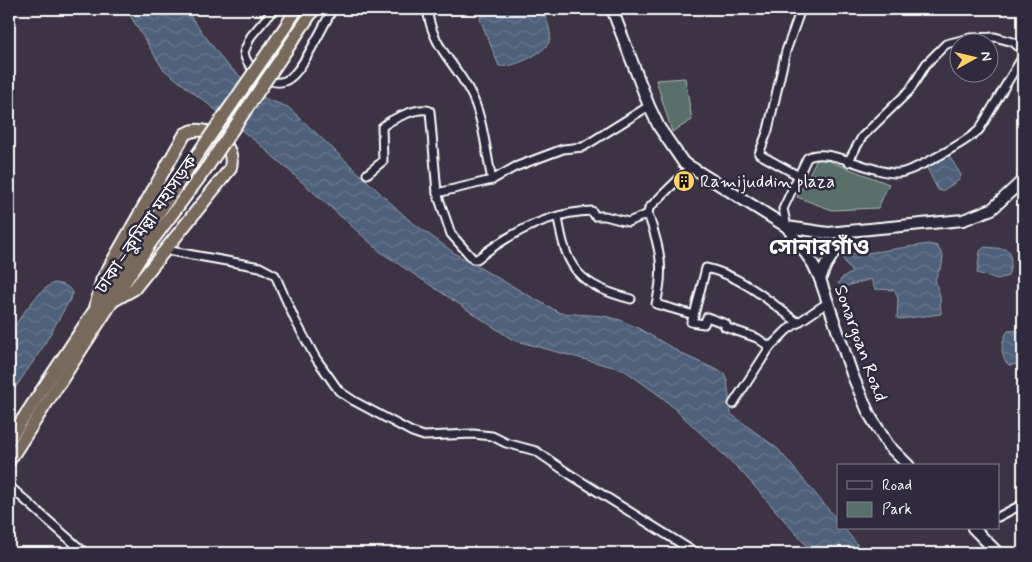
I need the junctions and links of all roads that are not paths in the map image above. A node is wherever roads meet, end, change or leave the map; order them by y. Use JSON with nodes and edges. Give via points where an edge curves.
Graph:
{"nodes":[{"id":1,"x":274,"y":9,"type":"edge"},
{"id":2,"x":297,"y":9,"type":"edge"},
{"id":3,"x":314,"y":9,"type":"edge"},
{"id":4,"x":333,"y":9,"type":"edge"},
{"id":5,"x":427,"y":9,"type":"edge"},
{"id":6,"x":612,"y":9,"type":"edge"},
{"id":7,"x":801,"y":9,"type":"edge"},
{"id":8,"x":1023,"y":51,"type":"edge"},
{"id":9,"x":1023,"y":56,"type":"edge"},
{"id":10,"x":649,"y":106,"type":"junction"},
{"id":11,"x":848,"y":162,"type":"junction"},
{"id":12,"x":690,"y":167,"type":"junction"},
{"id":13,"x":368,"y":174,"type":"dead end"},
{"id":14,"x":799,"y":176,"type":"junction"},
{"id":15,"x":492,"y":180,"type":"junction"},
{"id":16,"x":1023,"y":180,"type":"edge"},
{"id":17,"x":436,"y":193,"type":"junction"},
{"id":18,"x":648,"y":214,"type":"junction"},
{"id":19,"x":558,"y":217,"type":"junction"},
{"id":20,"x":787,"y":227,"type":"junction"},
{"id":21,"x":848,"y":231,"type":"junction"},
{"id":22,"x":164,"y":250,"type":"junction"},
{"id":23,"x":820,"y":279,"type":"junction"},
{"id":24,"x":631,"y":299,"type":"dead end"},
{"id":25,"x":113,"y":301,"type":"junction"},
{"id":26,"x":827,"y":303,"type":"junction"},
{"id":27,"x":96,"y":306,"type":"junction"},
{"id":28,"x":694,"y":315,"type":"junction"},
{"id":29,"x":798,"y":323,"type":"junction"},
{"id":30,"x":770,"y":347,"type":"junction"},
{"id":31,"x":733,"y":404,"type":"dead end"},
{"id":32,"x":9,"y":440,"type":"edge"},
{"id":33,"x":9,"y":461,"type":"edge"},
{"id":34,"x":907,"y":464,"type":"edge"},
{"id":35,"x":9,"y":486,"type":"edge"},
{"id":36,"x":1023,"y":504,"type":"edge"},
{"id":37,"x":1000,"y":516,"type":"edge"},
{"id":38,"x":978,"y":530,"type":"edge"},
{"id":39,"x":85,"y":553,"type":"edge"},
{"id":40,"x":696,"y":553,"type":"edge"},
{"id":41,"x":998,"y":553,"type":"edge"}],
"edges":[{"from":1,"to":4,"type":"street","via":[[251,36],[244,52],[251,67],[264,78],[276,82],[289,79],[298,70]]},
{"from":2,"to":27,"type":"highway","name":"ঢাকা–কুমিল্লা মহাসড়ক","bridge":true},
{"from":3,"to":25,"type":"highway","name":"ঢাকা–কুমিল্লা মহাসড়ক","bridge":true},
{"from":5,"to":15,"type":"street","via":[[434,35],[445,57],[469,90],[476,106]]},
{"from":6,"to":10,"type":"main road","name":"Sonargoan Road"},
{"from":7,"to":14,"type":"street","via":[[786,51],[768,130],[759,154]]},
{"from":8,"to":11,"type":"street","via":[[1012,42],[995,37],[970,38],[946,44],[926,64],[910,90],[862,137]]},
{"from":9,"to":11,"type":"street","via":[[979,130],[969,140],[903,172],[885,172]]},
{"from":10,"to":12,"type":"main road","name":"Sonargoan Road","via":[[673,149]]},
{"from":10,"to":15,"type":"street","via":[[583,147],[563,150],[515,167]]},
{"from":11,"to":14,"type":"street","via":[[823,154],[812,155],[807,158]]},
{"from":12,"to":18,"type":"street","via":[[649,208]]},
{"from":12,"to":20,"type":"main road","name":"Sonargoan Road"},
{"from":13,"to":17,"type":"street","via":[[383,161],[382,126],[391,119],[428,109]]},
{"from":14,"to":20,"type":"street","via":[[783,209]]},
{"from":15,"to":17,"type":"street"},
{"from":16,"to":21,"type":"main road","name":"Sonargoan Road","via":[[999,204],[977,216],[950,222]]},
{"from":17,"to":19,"type":"street","via":[[451,234],[472,259],[504,238]]},
{"from":18,"to":19,"type":"street","via":[[634,221],[597,216],[592,211]]},
{"from":18,"to":28,"type":"street","via":[[658,242],[662,268],[656,304]]},
{"from":19,"to":24,"type":"street","via":[[567,256],[584,280]]},
{"from":20,"to":21,"type":"main road","name":"Sonargoan Road","via":[[814,232]]},
{"from":20,"to":23,"type":"main road","name":"Sonargoan Road"},
{"from":21,"to":23,"type":"main road"},
{"from":22,"to":25,"type":"highway","via":[[134,289]]},
{"from":22,"to":27,"type":"highway","via":[[230,169],[230,148],[208,132],[196,130],[185,134],[102,280]]},
{"from":22,"to":40,"type":"street","via":[[260,267],[274,275],[315,357],[339,391],[354,401],[424,436],[492,436],[536,451]]},
{"from":23,"to":26,"type":"main road","name":"Sonargoan Road"},
{"from":25,"to":33,"type":"highway","name":"ঢাকা–কুমিল্লা মহাসড়ক"},
{"from":26,"to":29,"type":"street"},
{"from":26,"to":34,"type":"main road","name":"Sonargoan Road","via":[[869,414],[888,445]]},
{"from":27,"to":32,"type":"highway","name":"ঢাকা–কুমিল্লা মহাসড়ক"},
{"from":28,"to":29,"type":"street","via":[[706,268],[733,278],[771,301]]},
{"from":28,"to":30,"type":"street","via":[[691,322],[704,324],[707,317],[757,338]]},
{"from":29,"to":30,"type":"street"},
{"from":30,"to":31,"type":"street"},
{"from":35,"to":39,"type":"street"},
{"from":36,"to":37,"type":"street"},
{"from":38,"to":41,"type":"main road"}]}
